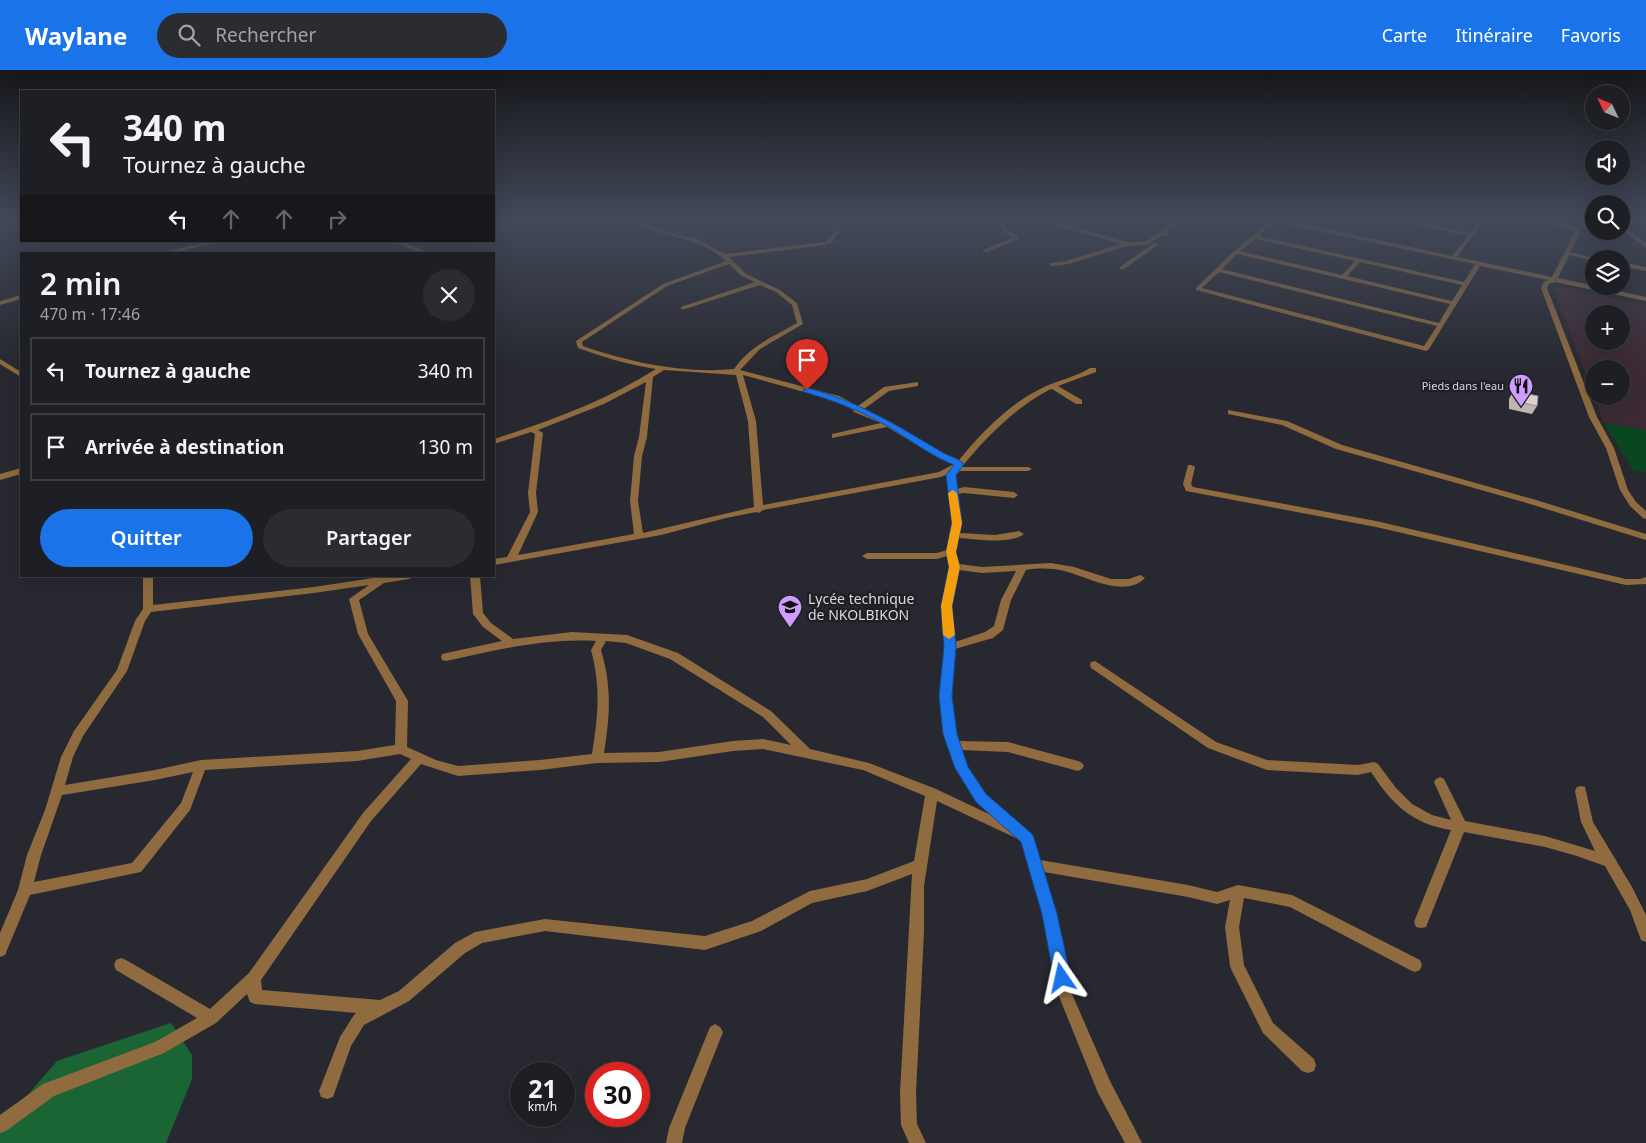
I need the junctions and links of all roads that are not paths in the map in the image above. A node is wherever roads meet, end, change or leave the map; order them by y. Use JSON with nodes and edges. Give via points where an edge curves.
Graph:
{"nodes":[{"id":1,"x":705,"y":268,"type":"edge"},
{"id":2,"x":736,"y":268,"type":"edge"},
{"id":3,"x":1305,"y":268,"type":"edge"},
{"id":4,"x":1351,"y":268,"type":"edge"},
{"id":5,"x":1395,"y":268,"type":"edge"},
{"id":6,"x":1475,"y":268,"type":"edge"},
{"id":7,"x":1497,"y":268,"type":"edge"},
{"id":8,"x":1560,"y":268,"type":"edge"},
{"id":9,"x":1216,"y":270,"type":"joint"},
{"id":10,"x":1343,"y":277,"type":"junction"},
{"id":11,"x":1554,"y":280,"type":"junction"},
{"id":12,"x":758,"y":282,"type":"junction"},
{"id":13,"x":1465,"y":284,"type":"junction"},
{"id":14,"x":20,"y":297,"type":"edge"},
{"id":15,"x":1646,"y":299,"type":"edge"},
{"id":16,"x":0,"y":303,"type":"edge"},
{"id":17,"x":1454,"y":303,"type":"junction"},
{"id":18,"x":683,"y":308,"type":"dead end"},
{"id":19,"x":1440,"y":325,"type":"junction"},
{"id":20,"x":0,"y":361,"type":"edge"},
{"id":21,"x":661,"y":370,"type":"junction"},
{"id":22,"x":1093,"y":370,"type":"dead end"},
{"id":23,"x":736,"y":371,"type":"junction"},
{"id":24,"x":20,"y":374,"type":"edge"},
{"id":25,"x":650,"y":377,"type":"junction"},
{"id":26,"x":916,"y":384,"type":"dead end"},
{"id":27,"x":1052,"y":386,"type":"junction"},
{"id":28,"x":1079,"y":402,"type":"dead end"},
{"id":29,"x":857,"y":410,"type":"junction"},
{"id":30,"x":1231,"y":412,"type":"dead end"},
{"id":31,"x":888,"y":424,"type":"junction"},
{"id":32,"x":532,"y":430,"type":"junction"},
{"id":33,"x":835,"y":436,"type":"dead end"},
{"id":34,"x":495,"y":442,"type":"edge"},
{"id":35,"x":960,"y":464,"type":"junction"},
{"id":36,"x":1191,"y":467,"type":"dead end"},
{"id":37,"x":1028,"y":469,"type":"dead end"},
{"id":38,"x":20,"y":471,"type":"edge"},
{"id":39,"x":951,"y":475,"type":"junction"},
{"id":40,"x":0,"y":477,"type":"edge"},
{"id":41,"x":952,"y":492,"type":"junction"},
{"id":42,"x":1014,"y":495,"type":"dead end"},
{"id":43,"x":759,"y":510,"type":"junction"},
{"id":44,"x":1646,"y":516,"type":"edge"},
{"id":45,"x":1019,"y":534,"type":"dead end"},
{"id":46,"x":955,"y":535,"type":"junction"},
{"id":47,"x":639,"y":536,"type":"junction"},
{"id":48,"x":1646,"y":537,"type":"edge"},
{"id":49,"x":951,"y":552,"type":"junction"},
{"id":50,"x":867,"y":556,"type":"dead end"},
{"id":51,"x":511,"y":559,"type":"junction"},
{"id":52,"x":495,"y":562,"type":"edge"},
{"id":53,"x":1022,"y":566,"type":"junction"},
{"id":54,"x":955,"y":567,"type":"junction"},
{"id":55,"x":148,"y":577,"type":"edge"},
{"id":56,"x":400,"y":577,"type":"edge"},
{"id":57,"x":475,"y":577,"type":"edge"},
{"id":58,"x":1140,"y":578,"type":"dead end"},
{"id":59,"x":383,"y":579,"type":"edge"},
{"id":60,"x":1646,"y":580,"type":"edge"},
{"id":61,"x":148,"y":609,"type":"junction"},
{"id":62,"x":603,"y":638,"type":"junction"},
{"id":63,"x":511,"y":643,"type":"junction"},
{"id":64,"x":950,"y":647,"type":"junction"},
{"id":65,"x":446,"y":657,"type":"dead end"},
{"id":66,"x":1095,"y":665,"type":"dead end"},
{"id":67,"x":955,"y":745,"type":"junction"},
{"id":68,"x":401,"y":749,"type":"junction"},
{"id":69,"x":806,"y":754,"type":"junction"},
{"id":70,"x":419,"y":758,"type":"junction"},
{"id":71,"x":597,"y":758,"type":"junction"},
{"id":72,"x":201,"y":765,"type":"junction"},
{"id":73,"x":1078,"y":766,"type":"dead end"},
{"id":74,"x":1440,"y":782,"type":"dead end"},
{"id":75,"x":56,"y":791,"type":"junction"},
{"id":76,"x":1581,"y":792,"type":"dead end"},
{"id":77,"x":932,"y":793,"type":"junction"},
{"id":78,"x":1460,"y":825,"type":"junction"},
{"id":79,"x":1027,"y":838,"type":"junction"},
{"id":80,"x":1608,"y":862,"type":"junction"},
{"id":81,"x":920,"y":865,"type":"junction"},
{"id":82,"x":1036,"y":865,"type":"junction"},
{"id":83,"x":25,"y":890,"type":"junction"},
{"id":84,"x":1238,"y":891,"type":"junction"},
{"id":85,"x":1644,"y":919,"type":"edge"},
{"id":86,"x":1421,"y":922,"type":"dead end"},
{"id":87,"x":1646,"y":935,"type":"edge"},
{"id":88,"x":0,"y":950,"type":"edge"},
{"id":89,"x":121,"y":965,"type":"dead end"},
{"id":90,"x":1415,"y":965,"type":"dead end"},
{"id":91,"x":254,"y":978,"type":"junction"},
{"id":92,"x":381,"y":1008,"type":"junction"},
{"id":93,"x":211,"y":1018,"type":"junction"},
{"id":94,"x":715,"y":1032,"type":"dead end"},
{"id":95,"x":1308,"y":1065,"type":"dead end"},
{"id":96,"x":327,"y":1091,"type":"dead end"},
{"id":97,"x":0,"y":1125,"type":"edge"},
{"id":98,"x":674,"y":1143,"type":"edge"},
{"id":99,"x":918,"y":1143,"type":"edge"},
{"id":100,"x":1134,"y":1143,"type":"edge"}],
"edges":[{"from":1,"to":21,"type":"street","via":[[665,285],[580,341],[580,347]]},
{"from":2,"to":12,"type":"street"},
{"from":3,"to":10,"type":"street"},
{"from":4,"to":10,"type":"street"},
{"from":5,"to":13,"type":"street"},
{"from":6,"to":13,"type":"street"},
{"from":7,"to":11,"type":"street"},
{"from":8,"to":11,"type":"street"},
{"from":9,"to":19,"type":"street"},
{"from":9,"to":19,"type":"street","via":[[1198,289],[1426,349]]},
{"from":10,"to":17,"type":"street"},
{"from":11,"to":15,"type":"street"},
{"from":11,"to":44,"type":"street","via":[[1546,283],[1544,288],[1593,417],[1607,442],[1624,490]]},
{"from":12,"to":18,"type":"street"},
{"from":12,"to":23,"type":"street","via":[[778,291],[794,304],[800,324],[758,345]]},
{"from":13,"to":17,"type":"street"},
{"from":14,"to":16,"type":"street"},
{"from":17,"to":19,"type":"street"},
{"from":20,"to":24,"type":"street"},
{"from":21,"to":23,"type":"street"},
{"from":21,"to":25,"type":"street"},
{"from":22,"to":27,"type":"street","via":[[1085,376]]},
{"from":23,"to":29,"type":"street","via":[[836,398]]},
{"from":23,"to":43,"type":"street","via":[[752,421]]},
{"from":25,"to":32,"type":"street"},
{"from":25,"to":47,"type":"street","via":[[634,501]]},
{"from":26,"to":29,"type":"street","via":[[887,389]]},
{"from":27,"to":28,"type":"street"},
{"from":27,"to":35,"type":"street","via":[[993,426]]},
{"from":29,"to":31,"type":"street"},
{"from":30,"to":48,"type":"street","via":[[1284,423],[1339,447],[1498,491]]},
{"from":31,"to":33,"type":"street"},
{"from":31,"to":35,"type":"street"},
{"from":32,"to":34,"type":"street"},
{"from":32,"to":51,"type":"street","via":[[540,433],[532,493],[534,512]]},
{"from":35,"to":39,"type":"street"},
{"from":35,"to":43,"type":"street","via":[[941,474]]},
{"from":36,"to":60,"type":"street","via":[[1187,484],[1189,489],[1197,491],[1376,524],[1626,582]]},
{"from":37,"to":39,"type":"street","via":[[958,469]]},
{"from":38,"to":40,"type":"street"},
{"from":39,"to":41,"type":"street"},
{"from":41,"to":42,"type":"street","via":[[964,490]]},
{"from":41,"to":46,"type":"street","via":[[957,523]]},
{"from":43,"to":47,"type":"street"},
{"from":45,"to":46,"type":"street","via":[[995,538]]},
{"from":46,"to":49,"type":"street"},
{"from":47,"to":51,"type":"street"},
{"from":49,"to":50,"type":"street","via":[[937,556]]},
{"from":49,"to":54,"type":"street"},
{"from":51,"to":52,"type":"street"},
{"from":53,"to":54,"type":"street","via":[[982,570]]},
{"from":53,"to":58,"type":"street","via":[[1062,567],[1118,584]]},
{"from":53,"to":64,"type":"street","via":[[1006,600],[999,628],[989,635]]},
{"from":54,"to":64,"type":"street","via":[[947,606]]},
{"from":55,"to":61,"type":"street"},
{"from":56,"to":59,"type":"street"},
{"from":57,"to":63,"type":"street","via":[[478,614]]},
{"from":59,"to":61,"type":"street"},
{"from":59,"to":68,"type":"street","via":[[354,598],[363,634],[402,701]]},
{"from":61,"to":75,"type":"street","via":[[140,621],[122,671],[78,734]]},
{"from":62,"to":63,"type":"street","via":[[572,636]]},
{"from":62,"to":69,"type":"street","via":[[627,639],[674,656],[767,714]]},
{"from":62,"to":71,"type":"street","via":[[596,650],[606,704]]},
{"from":63,"to":65,"type":"street"},
{"from":64,"to":67,"type":"street","via":[[946,696],[950,734]]},
{"from":66,"to":78,"type":"street","via":[[1212,746],[1267,765],[1358,770],[1374,767],[1392,794],[1415,813],[1439,824]]},
{"from":67,"to":73,"type":"street","via":[[1008,747]]},
{"from":67,"to":79,"type":"street","via":[[962,768],[981,798]]},
{"from":68,"to":70,"type":"street"},
{"from":68,"to":72,"type":"street","via":[[357,756]]},
{"from":69,"to":71,"type":"street","via":[[763,744],[659,757]]},
{"from":69,"to":77,"type":"street","via":[[865,766]]},
{"from":70,"to":71,"type":"street","via":[[458,771]]},
{"from":70,"to":91,"type":"street","via":[[367,817]]},
{"from":72,"to":75,"type":"street"},
{"from":72,"to":83,"type":"street","via":[[186,806],[136,868]]},
{"from":74,"to":78,"type":"street"},
{"from":75,"to":83,"type":"street"},
{"from":76,"to":80,"type":"street","via":[[1586,820]]},
{"from":77,"to":79,"type":"street"},
{"from":77,"to":81,"type":"street"},
{"from":78,"to":80,"type":"street","via":[[1554,842]]},
{"from":78,"to":86,"type":"street"},
{"from":79,"to":82,"type":"street"},
{"from":80,"to":85,"type":"street"},
{"from":81,"to":92,"type":"street","via":[[867,885],[810,897],[756,926],[705,943],[545,925],[480,937],[460,948],[404,996]]},
{"from":81,"to":99,"type":"street","via":[[908,1093],[909,1125]]},
{"from":82,"to":84,"type":"street","via":[[1217,898]]},
{"from":82,"to":100,"type":"street","via":[[1050,914],[1065,994],[1104,1087]]},
{"from":83,"to":88,"type":"street"},
{"from":84,"to":90,"type":"street","via":[[1292,900]]},
{"from":84,"to":95,"type":"street","via":[[1232,927],[1237,966],[1268,1028]]},
{"from":85,"to":87,"type":"street"},
{"from":89,"to":93,"type":"street"},
{"from":91,"to":92,"type":"street","via":[[255,997]]},
{"from":91,"to":93,"type":"street"},
{"from":92,"to":96,"type":"street","via":[[358,1020],[345,1042]]},
{"from":93,"to":97,"type":"street","via":[[159,1048],[49,1090]]},
{"from":94,"to":98,"type":"street"}]}
